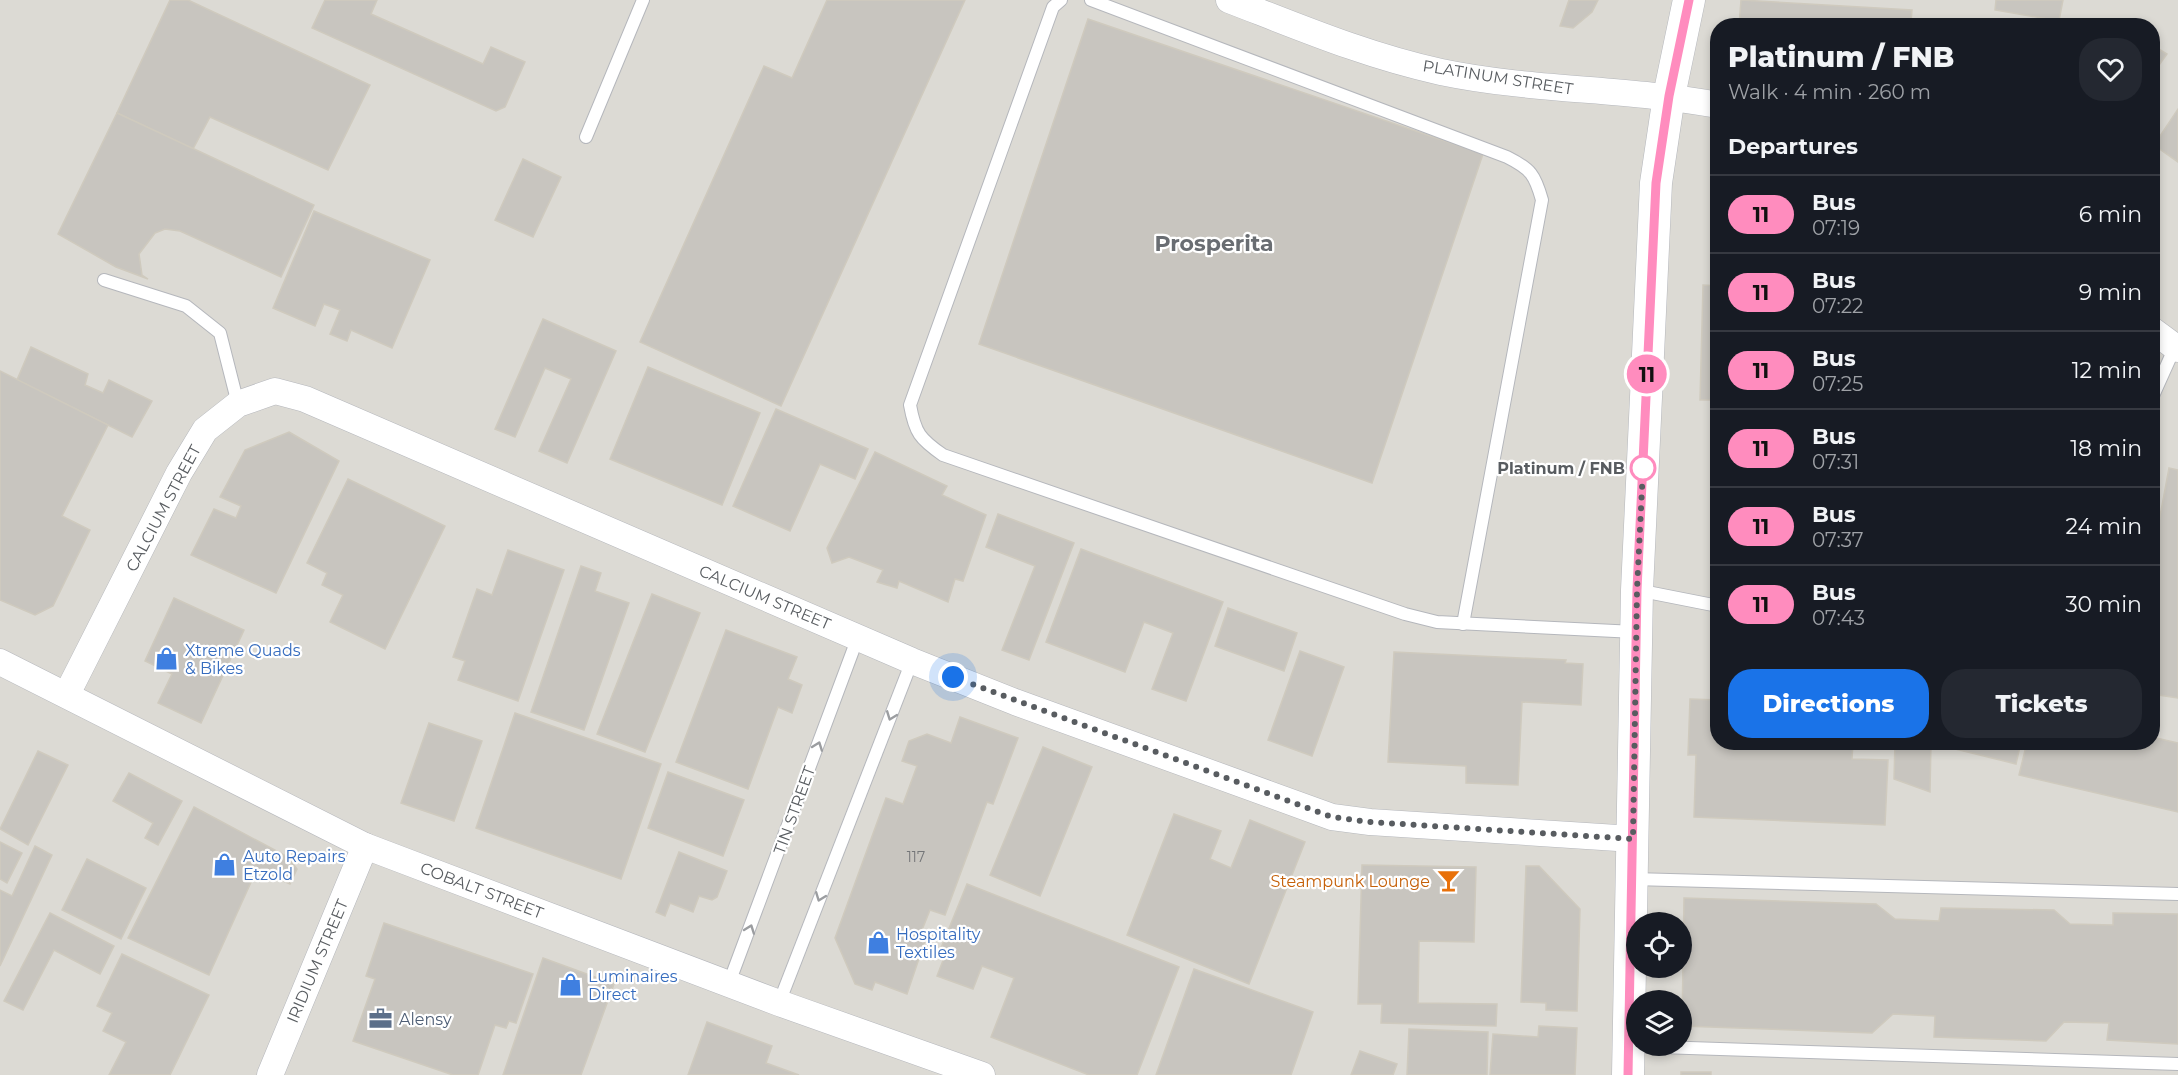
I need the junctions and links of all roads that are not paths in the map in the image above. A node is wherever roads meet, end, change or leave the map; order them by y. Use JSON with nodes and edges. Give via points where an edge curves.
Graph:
{"nodes":[{"id":1,"x":643,"y":0,"type":"edge"},
{"id":2,"x":1061,"y":0,"type":"edge"},
{"id":3,"x":1091,"y":0,"type":"edge"},
{"id":4,"x":1229,"y":0,"type":"edge"},
{"id":5,"x":1689,"y":0,"type":"edge"},
{"id":6,"x":1669,"y":96,"type":"junction"},
{"id":7,"x":1710,"y":104,"type":"edge"},
{"id":8,"x":586,"y":137,"type":"dead end"},
{"id":9,"x":104,"y":280,"type":"dead end"},
{"id":10,"x":2160,"y":336,"type":"edge"},
{"id":11,"x":2177,"y":348,"type":"edge"},
{"id":12,"x":2160,"y":383,"type":"edge"},
{"id":13,"x":238,"y":404,"type":"junction"},
{"id":14,"x":1637,"y":590,"type":"junction"},
{"id":15,"x":1710,"y":604,"type":"edge"},
{"id":16,"x":1464,"y":624,"type":"junction"},
{"id":17,"x":1636,"y":632,"type":"junction"},
{"id":18,"x":858,"y":637,"type":"junction"},
{"id":19,"x":912,"y":661,"type":"junction"},
{"id":20,"x":0,"y":662,"type":"edge"},
{"id":21,"x":67,"y":694,"type":"junction"},
{"id":22,"x":1633,"y":839,"type":"junction"},
{"id":23,"x":365,"y":846,"type":"junction"},
{"id":24,"x":1633,"y":879,"type":"junction"},
{"id":25,"x":2178,"y":894,"type":"edge"},
{"id":26,"x":729,"y":983,"type":"junction"},
{"id":27,"x":779,"y":1002,"type":"junction"},
{"id":28,"x":1628,"y":1061,"type":"edge"},
{"id":29,"x":2178,"y":1064,"type":"edge"},
{"id":30,"x":270,"y":1075,"type":"edge"},
{"id":31,"x":982,"y":1075,"type":"edge"}],
"edges":[{"from":1,"to":8,"type":"lane"},
{"from":2,"to":16,"type":"lane","via":[[1053,8],[910,405],[914,428],[925,442],[943,454],[1405,614]]},
{"from":3,"to":16,"type":"lane","via":[[1508,157],[1524,165],[1536,178],[1542,200]]},
{"from":4,"to":6,"type":"street","name":"PLATINUM STREET","via":[[1360,51],[1442,72],[1563,89]]},
{"from":5,"to":6,"type":"street"},
{"from":6,"to":7,"type":"street","name":"PLATINUM STREET"},
{"from":6,"to":14,"type":"street","via":[[1656,183]]},
{"from":9,"to":13,"type":"lane","via":[[186,306],[220,333]]},
{"from":10,"to":11,"type":"street"},
{"from":11,"to":12,"type":"lane"},
{"from":13,"to":18,"type":"street","name":"CALCIUM STREET","via":[[275,391],[305,399]]},
{"from":13,"to":21,"type":"street","name":"CALCIUM STREET","via":[[205,430],[179,473]]},
{"from":14,"to":15,"type":"lane"},
{"from":14,"to":17,"type":"street"},
{"from":16,"to":17,"type":"lane"},
{"from":17,"to":22,"type":"street"},
{"from":18,"to":19,"type":"street","name":"CALCIUM STREET"},
{"from":26,"to":18,"type":"lane","name":"TIN STREET","one_way":true},
{"from":19,"to":22,"type":"street","name":"CALCIUM STREET","via":[[1332,817]]},
{"from":19,"to":27,"type":"lane","one_way":true},
{"from":20,"to":21,"type":"street","name":"COBALT STREET"},
{"from":21,"to":23,"type":"street","name":"COBALT STREET"},
{"from":22,"to":24,"type":"street"},
{"from":23,"to":26,"type":"street","name":"COBALT STREET"},
{"from":23,"to":30,"type":"street","name":"IRIDIUM STREET"},
{"from":24,"to":25,"type":"lane"},
{"from":24,"to":28,"type":"street"},
{"from":26,"to":27,"type":"street","name":"COBALT STREET"},
{"from":27,"to":31,"type":"street","name":"COBALT STREET"},
{"from":28,"to":29,"type":"lane"}]}
